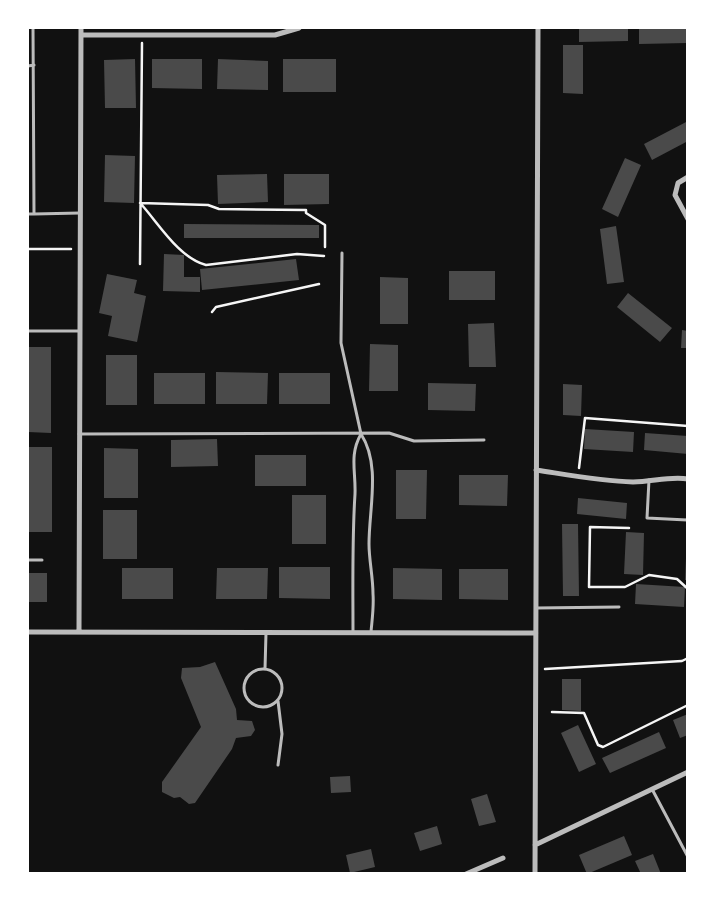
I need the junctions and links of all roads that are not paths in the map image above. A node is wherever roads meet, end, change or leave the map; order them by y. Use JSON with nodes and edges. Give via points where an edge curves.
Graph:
{"nodes":[{"id":1,"x":34,"y":28,"type":"edge"},
{"id":2,"x":80,"y":28,"type":"edge"},
{"id":3,"x":299,"y":28,"type":"edge"},
{"id":4,"x":538,"y":28,"type":"edge"},
{"id":5,"x":80,"y":35,"type":"junction"},
{"id":6,"x":34,"y":65,"type":"junction"},
{"id":7,"x":28,"y":66,"type":"edge"},
{"id":8,"x":688,"y":177,"type":"edge"},
{"id":9,"x":80,"y":213,"type":"junction"},
{"id":10,"x":28,"y":214,"type":"edge"},
{"id":11,"x":34,"y":214,"type":"junction"},
{"id":12,"x":688,"y":219,"type":"edge"},
{"id":13,"x":342,"y":253,"type":"dead end"},
{"id":14,"x":28,"y":331,"type":"edge"},
{"id":15,"x":80,"y":331,"type":"junction"},
{"id":16,"x":80,"y":434,"type":"junction"},
{"id":17,"x":361,"y":434,"type":"junction"},
{"id":18,"x":484,"y":440,"type":"dead end"},
{"id":19,"x":536,"y":470,"type":"junction"},
{"id":20,"x":688,"y":478,"type":"edge"},
{"id":21,"x":650,"y":480,"type":"junction"},
{"id":22,"x":688,"y":516,"type":"edge"},
{"id":23,"x":28,"y":560,"type":"edge"},
{"id":24,"x":42,"y":560,"type":"dead end"},
{"id":25,"x":619,"y":607,"type":"dead end"},
{"id":26,"x":536,"y":608,"type":"junction"},
{"id":27,"x":28,"y":632,"type":"edge"},
{"id":28,"x":79,"y":632,"type":"junction"},
{"id":29,"x":353,"y":632,"type":"junction"},
{"id":30,"x":371,"y":632,"type":"junction"},
{"id":31,"x":266,"y":633,"type":"junction"},
{"id":32,"x":536,"y":633,"type":"junction"},
{"id":33,"x":265,"y":669,"type":"junction"},
{"id":34,"x":278,"y":701,"type":"junction"},
{"id":35,"x":278,"y":765,"type":"dead end"},
{"id":36,"x":688,"y":772,"type":"edge"},
{"id":37,"x":652,"y":789,"type":"junction"},
{"id":38,"x":535,"y":845,"type":"junction"},
{"id":39,"x":688,"y":857,"type":"edge"},
{"id":40,"x":503,"y":858,"type":"dead end"},
{"id":41,"x":466,"y":874,"type":"edge"},
{"id":42,"x":535,"y":874,"type":"edge"}],
"edges":[{"from":1,"to":6,"type":"lane"},
{"from":2,"to":5,"type":"street"},
{"from":3,"to":5,"type":"street","via":[[275,35]]},
{"from":4,"to":19,"type":"street"},
{"from":5,"to":9,"type":"street"},
{"from":6,"to":7,"type":"lane"},
{"from":6,"to":11,"type":"lane"},
{"from":8,"to":12,"type":"street","via":[[678,182],[675,195]]},
{"from":9,"to":11,"type":"lane"},
{"from":9,"to":15,"type":"street"},
{"from":10,"to":11,"type":"lane"},
{"from":13,"to":17,"type":"lane","via":[[341,343]]},
{"from":14,"to":15,"type":"lane"},
{"from":15,"to":16,"type":"street"},
{"from":16,"to":17,"type":"lane"},
{"from":16,"to":28,"type":"street"},
{"from":17,"to":18,"type":"lane","via":[[389,433],[414,442]]},
{"from":17,"to":29,"type":"lane","via":[[352,458],[355,491],[352,524]]},
{"from":17,"to":30,"type":"lane","via":[[369,446],[371,464]]},
{"from":19,"to":21,"type":"street","via":[[606,481]]},
{"from":19,"to":26,"type":"street"},
{"from":20,"to":21,"type":"street"},
{"from":21,"to":22,"type":"lane","via":[[647,518],[687,520]]},
{"from":23,"to":24,"type":"lane"},
{"from":25,"to":26,"type":"lane"},
{"from":26,"to":32,"type":"street"},
{"from":27,"to":28,"type":"street"},
{"from":28,"to":31,"type":"street"},
{"from":29,"to":30,"type":"street"},
{"from":29,"to":31,"type":"street"},
{"from":30,"to":32,"type":"street"},
{"from":31,"to":33,"type":"lane"},
{"from":32,"to":38,"type":"street"},
{"from":33,"to":34,"type":"lane","via":[[276,674],[282,684]]},
{"from":33,"to":34,"type":"lane","via":[[248,677],[244,689],[246,696],[261,707]]},
{"from":34,"to":35,"type":"lane","via":[[282,734]]},
{"from":36,"to":37,"type":"street"},
{"from":37,"to":38,"type":"street"},
{"from":37,"to":39,"type":"lane"},
{"from":38,"to":42,"type":"street"},
{"from":40,"to":41,"type":"street"}]}
